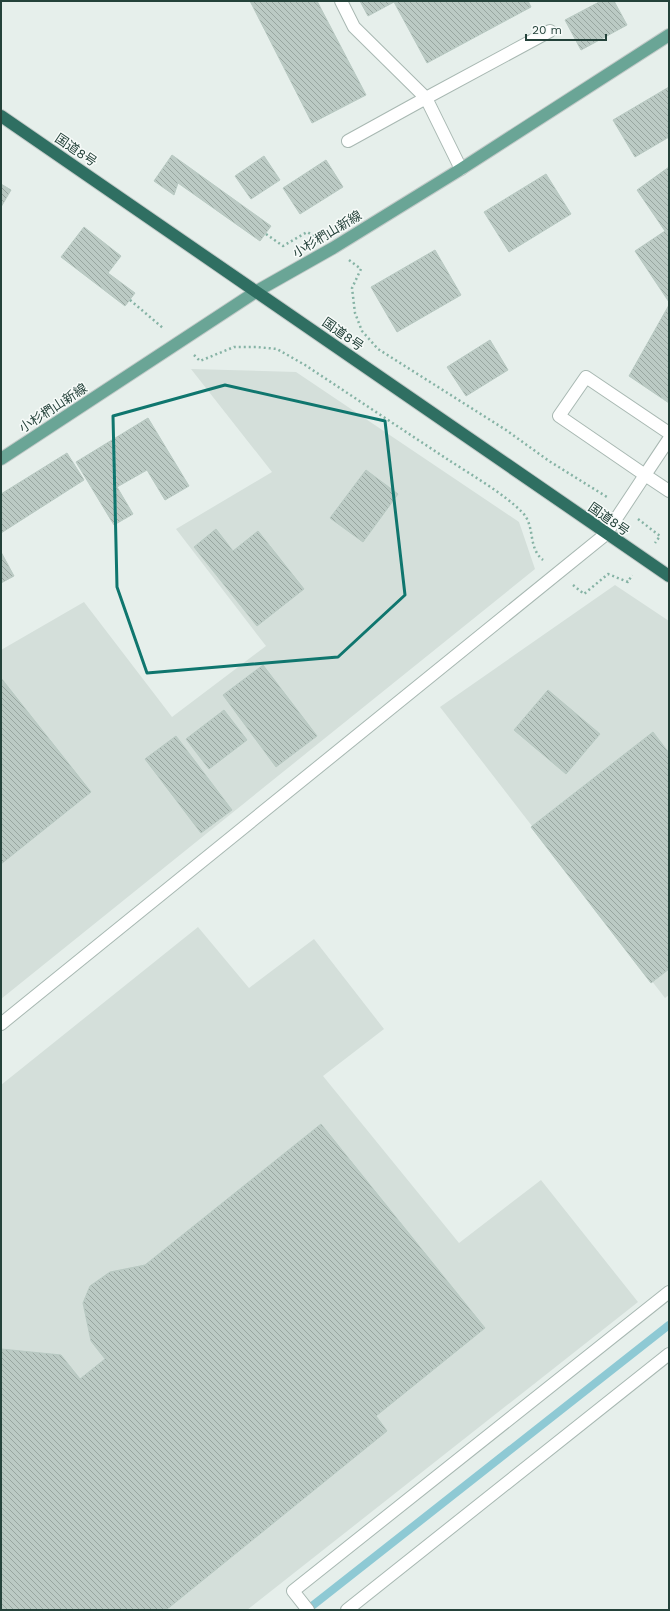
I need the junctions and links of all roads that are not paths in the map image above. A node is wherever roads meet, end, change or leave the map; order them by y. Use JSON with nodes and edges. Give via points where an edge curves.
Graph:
{"nodes":[{"id":1,"x":341,"y":1,"type":"edge"},
{"id":2,"x":550,"y":31,"type":"dead end"},
{"id":3,"x":669,"y":35,"type":"edge"},
{"id":4,"x":426,"y":98,"type":"junction"},
{"id":5,"x":1,"y":116,"type":"edge"},
{"id":6,"x":348,"y":141,"type":"dead end"},
{"id":7,"x":461,"y":169,"type":"junction"},
{"id":8,"x":257,"y":291,"type":"junction"},
{"id":9,"x":669,"y":433,"type":"edge"},
{"id":10,"x":669,"y":440,"type":"edge"},
{"id":11,"x":1,"y":459,"type":"edge"},
{"id":12,"x":645,"y":475,"type":"junction"},
{"id":13,"x":669,"y":491,"type":"edge"},
{"id":14,"x":606,"y":534,"type":"junction"},
{"id":15,"x":669,"y":576,"type":"edge"},
{"id":16,"x":1,"y":1024,"type":"edge"},
{"id":17,"x":669,"y":1292,"type":"edge"},
{"id":18,"x":669,"y":1354,"type":"edge"},
{"id":19,"x":308,"y":1610,"type":"edge"},
{"id":20,"x":347,"y":1610,"type":"edge"}],
"edges":[{"from":1,"to":4,"type":"street","via":[[354,27]]},
{"from":2,"to":4,"type":"street"},
{"from":3,"to":7,"type":"main road","name":"小杉椚山新線"},
{"from":4,"to":6,"type":"street"},
{"from":4,"to":7,"type":"street"},
{"from":5,"to":8,"type":"highway","name":"国道8号"},
{"from":7,"to":8,"type":"main road","name":"小杉椚山新線","via":[[333,248]]},
{"from":8,"to":11,"type":"main road","name":"小杉椚山新線"},
{"from":8,"to":14,"type":"highway","name":"国道8号"},
{"from":9,"to":12,"type":"street","via":[[586,377],[559,416]]},
{"from":10,"to":12,"type":"street"},
{"from":12,"to":13,"type":"street"},
{"from":12,"to":14,"type":"street"},
{"from":14,"to":15,"type":"highway","name":"国道8号"},
{"from":14,"to":16,"type":"street","via":[[560,574]]},
{"from":17,"to":19,"type":"street","via":[[293,1591]]},
{"from":18,"to":20,"type":"street"}]}
